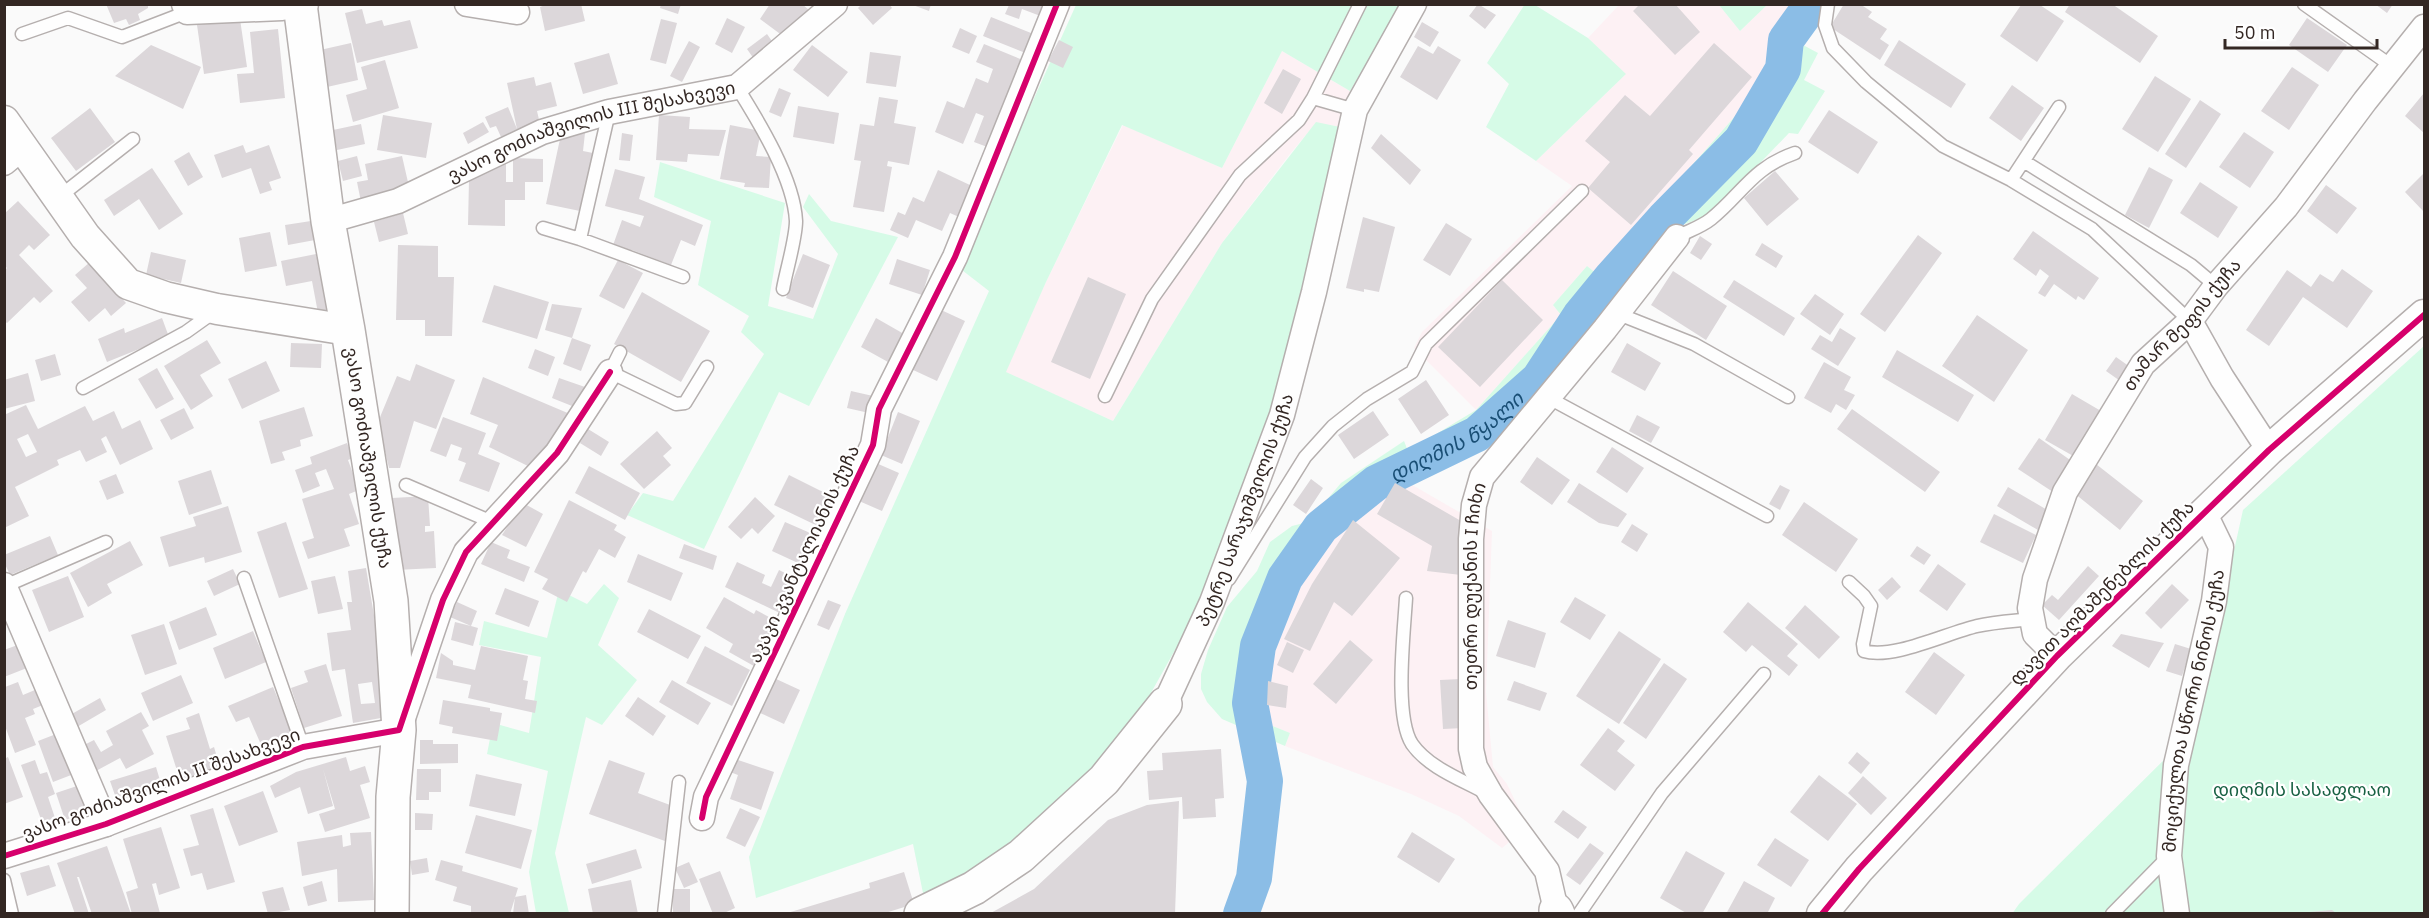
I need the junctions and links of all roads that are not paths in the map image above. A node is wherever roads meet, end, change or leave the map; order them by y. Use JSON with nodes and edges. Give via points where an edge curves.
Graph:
{"nodes":[{"id":1,"x":306,"y":4,"type":"edge"},
{"id":2,"x":467,"y":4,"type":"edge"},
{"id":3,"x":835,"y":4,"type":"edge"},
{"id":4,"x":1057,"y":4,"type":"edge"},
{"id":5,"x":1360,"y":4,"type":"edge"},
{"id":6,"x":1414,"y":4,"type":"edge"},
{"id":7,"x":1828,"y":4,"type":"edge"},
{"id":8,"x":2304,"y":4,"type":"edge"},
{"id":9,"x":300,"y":5,"type":"edge"},
{"id":10,"x":185,"y":8,"type":"edge"},
{"id":11,"x":516,"y":12,"type":"dead end"},
{"id":12,"x":2424,"y":27,"type":"edge"},
{"id":13,"x":22,"y":34,"type":"dead end"},
{"id":14,"x":2393,"y":67,"type":"junction"},
{"id":15,"x":737,"y":87,"type":"junction"},
{"id":16,"x":1313,"y":98,"type":"junction"},
{"id":17,"x":2059,"y":107,"type":"dead end"},
{"id":18,"x":1355,"y":110,"type":"junction"},
{"id":19,"x":609,"y":112,"type":"junction"},
{"id":20,"x":4,"y":121,"type":"edge"},
{"id":21,"x":133,"y":139,"type":"dead end"},
{"id":22,"x":1795,"y":153,"type":"dead end"},
{"id":23,"x":13,"y":155,"type":"edge"},
{"id":24,"x":2025,"y":162,"type":"junction"},
{"id":25,"x":2011,"y":180,"type":"junction"},
{"id":26,"x":1582,"y":191,"type":"dead end"},
{"id":27,"x":58,"y":198,"type":"junction"},
{"id":28,"x":328,"y":221,"type":"junction"},
{"id":29,"x":543,"y":228,"type":"dead end"},
{"id":30,"x":1677,"y":237,"type":"joint"},
{"id":31,"x":580,"y":239,"type":"junction"},
{"id":32,"x":683,"y":277,"type":"dead end"},
{"id":33,"x":2216,"y":286,"type":"junction"},
{"id":34,"x":783,"y":289,"type":"dead end"},
{"id":35,"x":217,"y":309,"type":"junction"},
{"id":36,"x":1616,"y":313,"type":"junction"},
{"id":37,"x":2424,"y":315,"type":"edge"},
{"id":38,"x":2190,"y":321,"type":"junction"},
{"id":39,"x":348,"y":330,"type":"junction"},
{"id":40,"x":615,"y":362,"type":"joint"},
{"id":41,"x":707,"y":367,"type":"dead end"},
{"id":42,"x":83,"y":388,"type":"dead end"},
{"id":43,"x":1105,"y":396,"type":"dead end"},
{"id":44,"x":1546,"y":397,"type":"junction"},
{"id":45,"x":1788,"y":397,"type":"dead end"},
{"id":46,"x":2269,"y":450,"type":"junction"},
{"id":47,"x":406,"y":485,"type":"dead end"},
{"id":48,"x":2204,"y":512,"type":"junction"},
{"id":49,"x":1767,"y":516,"type":"dead end"},
{"id":50,"x":492,"y":522,"type":"junction"},
{"id":51,"x":106,"y":542,"type":"dead end"},
{"id":52,"x":244,"y":578,"type":"dead end"},
{"id":53,"x":1849,"y":582,"type":"dead end"},
{"id":54,"x":5,"y":585,"type":"edge"},
{"id":55,"x":1406,"y":598,"type":"dead end"},
{"id":56,"x":1212,"y":602,"type":"junction"},
{"id":57,"x":2032,"y":619,"type":"junction"},
{"id":58,"x":2057,"y":656,"type":"junction"},
{"id":59,"x":1764,"y":674,"type":"dead end"},
{"id":60,"x":1165,"y":704,"type":"joint"},
{"id":61,"x":399,"y":730,"type":"junction"},
{"id":62,"x":303,"y":747,"type":"junction"},
{"id":63,"x":678,"y":782,"type":"dead end"},
{"id":64,"x":1491,"y":795,"type":"junction"},
{"id":65,"x":702,"y":818,"type":"dead end"},
{"id":66,"x":106,"y":824,"type":"junction"},
{"id":67,"x":4,"y":856,"type":"edge"},
{"id":68,"x":2169,"y":856,"type":"junction"},
{"id":69,"x":4,"y":880,"type":"edge"},
{"id":70,"x":1564,"y":912,"type":"edge"},
{"id":71,"x":12,"y":914,"type":"edge"},
{"id":72,"x":392,"y":914,"type":"edge"},
{"id":73,"x":664,"y":914,"type":"edge"},
{"id":74,"x":921,"y":914,"type":"edge"},
{"id":75,"x":1822,"y":914,"type":"edge"},
{"id":76,"x":2112,"y":914,"type":"edge"},
{"id":77,"x":2177,"y":914,"type":"edge"}],
"edges":[{"from":1,"to":9,"type":"street"},
{"from":2,"to":11,"type":"street"},
{"from":3,"to":15,"type":"street","name":"ვასო გოძიაშვილის III შესახვევი"},
{"from":4,"to":65,"type":"street","name":"აკაკი კვანტალიანის ქუჩა","via":[[955,257],[879,409],[873,445],[706,797]]},
{"from":5,"to":16,"type":"lane"},
{"from":6,"to":18,"type":"street","name":"პეტრე სარაჯიშვილის ქუჩა"},
{"from":7,"to":25,"type":"lane","via":[[1825,25],[1833,48],[1866,82],[1943,146]]},
{"from":8,"to":14,"type":"lane"},
{"from":9,"to":10,"type":"street"},
{"from":9,"to":28,"type":"main road","name":"ვასო გოძიაშვილის ქუჩა"},
{"from":10,"to":13,"type":"lane","via":[[122,37],[68,18]]},
{"from":12,"to":14,"type":"street","name":"თამარ მეფის ქუჩა"},
{"from":14,"to":33,"type":"street","name":"თამარ მეფის ქუჩა","via":[[2286,207]]},
{"from":15,"to":19,"type":"street","name":"ვასო გოძიაშვილის III შესახვევი"},
{"from":15,"to":34,"type":"lane","via":[[767,134],[791,195],[796,222]]},
{"from":16,"to":18,"type":"lane"},
{"from":16,"to":43,"type":"lane","via":[[1299,120],[1240,175],[1152,298]]},
{"from":17,"to":24,"type":"lane"},
{"from":18,"to":56,"type":"street","name":"პეტრე სარაჯიშვილის ქუჩა","via":[[1282,414]]},
{"from":19,"to":28,"type":"street","name":"ვასო გოძიაშვილის III შესახვევი","via":[[542,132],[398,201]]},
{"from":19,"to":31,"type":"lane"},
{"from":20,"to":23,"type":"street"},
{"from":21,"to":27,"type":"lane"},
{"from":22,"to":30,"type":"lane","via":[[1763,167],[1709,220]]},
{"from":23,"to":27,"type":"street"},
{"from":24,"to":25,"type":"lane"},
{"from":24,"to":33,"type":"lane","via":[[2191,265]]},
{"from":25,"to":38,"type":"lane","via":[[2092,229]]},
{"from":26,"to":56,"type":"lane","via":[[1426,344],[1412,372],[1367,399],[1333,426],[1305,457],[1248,552]]},
{"from":27,"to":35,"type":"street","via":[[85,236],[128,284]]},
{"from":28,"to":39,"type":"main road","name":"ვასო გოძიაშვილის ქუჩა"},
{"from":29,"to":31,"type":"lane"},
{"from":30,"to":36,"type":"street","name":"თეთრი დუქანის I ჩიხი"},
{"from":31,"to":32,"type":"lane"},
{"from":33,"to":38,"type":"street","name":"თამარ მეფის ქუჩა"},
{"from":35,"to":39,"type":"street"},
{"from":35,"to":42,"type":"lane","via":[[186,332]]},
{"from":36,"to":44,"type":"street","name":"თეთრი დუქანის I ჩიხი"},
{"from":36,"to":45,"type":"lane","via":[[1694,344]]},
{"from":37,"to":46,"type":"street","name":"დავით აღმაშენებლის ქუჩა"},
{"from":38,"to":46,"type":"street"},
{"from":38,"to":57,"type":"street","name":"თამარ მეფის ქუჩა","via":[[2143,364],[2065,492],[2036,579],[2030,608]]},
{"from":39,"to":61,"type":"main road","name":"ვასო გოძიაშვილის ქუჩა","via":[[391,601]]},
{"from":40,"to":41,"type":"lane","via":[[682,405]]},
{"from":40,"to":50,"type":"street","via":[[556,453]]},
{"from":44,"to":49,"type":"lane"},
{"from":44,"to":64,"type":"street","name":"თეთრი დუქანის I ჩიხი","via":[[1482,477],[1474,505],[1471,749]]},
{"from":46,"to":48,"type":"street","name":"დავით აღმაშენებლის ქუჩა"},
{"from":47,"to":50,"type":"lane"},
{"from":48,"to":58,"type":"street","name":"დავით აღმაშენებლის ქუჩა"},
{"from":48,"to":68,"type":"street","name":"მოციქულთა სწორი ნინოს ქუჩა","via":[[2221,547],[2214,601],[2176,765]]},
{"from":50,"to":61,"type":"street","via":[[466,552],[443,600]]},
{"from":51,"to":54,"type":"lane"},
{"from":52,"to":62,"type":"lane"},
{"from":53,"to":57,"type":"lane","via":[[1871,606],[1863,644],[1864,651],[1874,654],[1978,626]]},
{"from":54,"to":66,"type":"street"},
{"from":55,"to":64,"type":"lane","via":[[1403,701],[1404,723],[1412,743],[1444,771]]},
{"from":56,"to":60,"type":"street","name":"პეტრე სარაჯიშვილის ქუჩა"},
{"from":57,"to":58,"type":"street","via":[[2035,634]]},
{"from":58,"to":75,"type":"street","name":"დავით აღმაშენებლის ქუჩა"},
{"from":59,"to":70,"type":"lane"},
{"from":60,"to":74,"type":"main road","name":"პეტრე სარაჯიშვილის ქუჩა","via":[[1104,780],[1021,856],[974,888]]},
{"from":61,"to":62,"type":"street","name":"ვასო გოძიაშვილის II შესახვევი"},
{"from":61,"to":72,"type":"main road","name":"ვასო გოძიაშვილის ქუჩა","via":[[393,797]]},
{"from":62,"to":66,"type":"street","name":"ვასო გოძიაშვილის II შესახვევი"},
{"from":63,"to":73,"type":"lane"},
{"from":64,"to":70,"type":"street","name":"თეთრი დუქანის I ჩიხი","via":[[1547,871]]},
{"from":66,"to":67,"type":"street","name":"ვასო გოძიაშვილის II შესახვევი"},
{"from":68,"to":76,"type":"lane"},
{"from":68,"to":77,"type":"street","name":"მოციქულთა სწორი ნინოს ქუჩა"},
{"from":69,"to":71,"type":"lane"}]}
